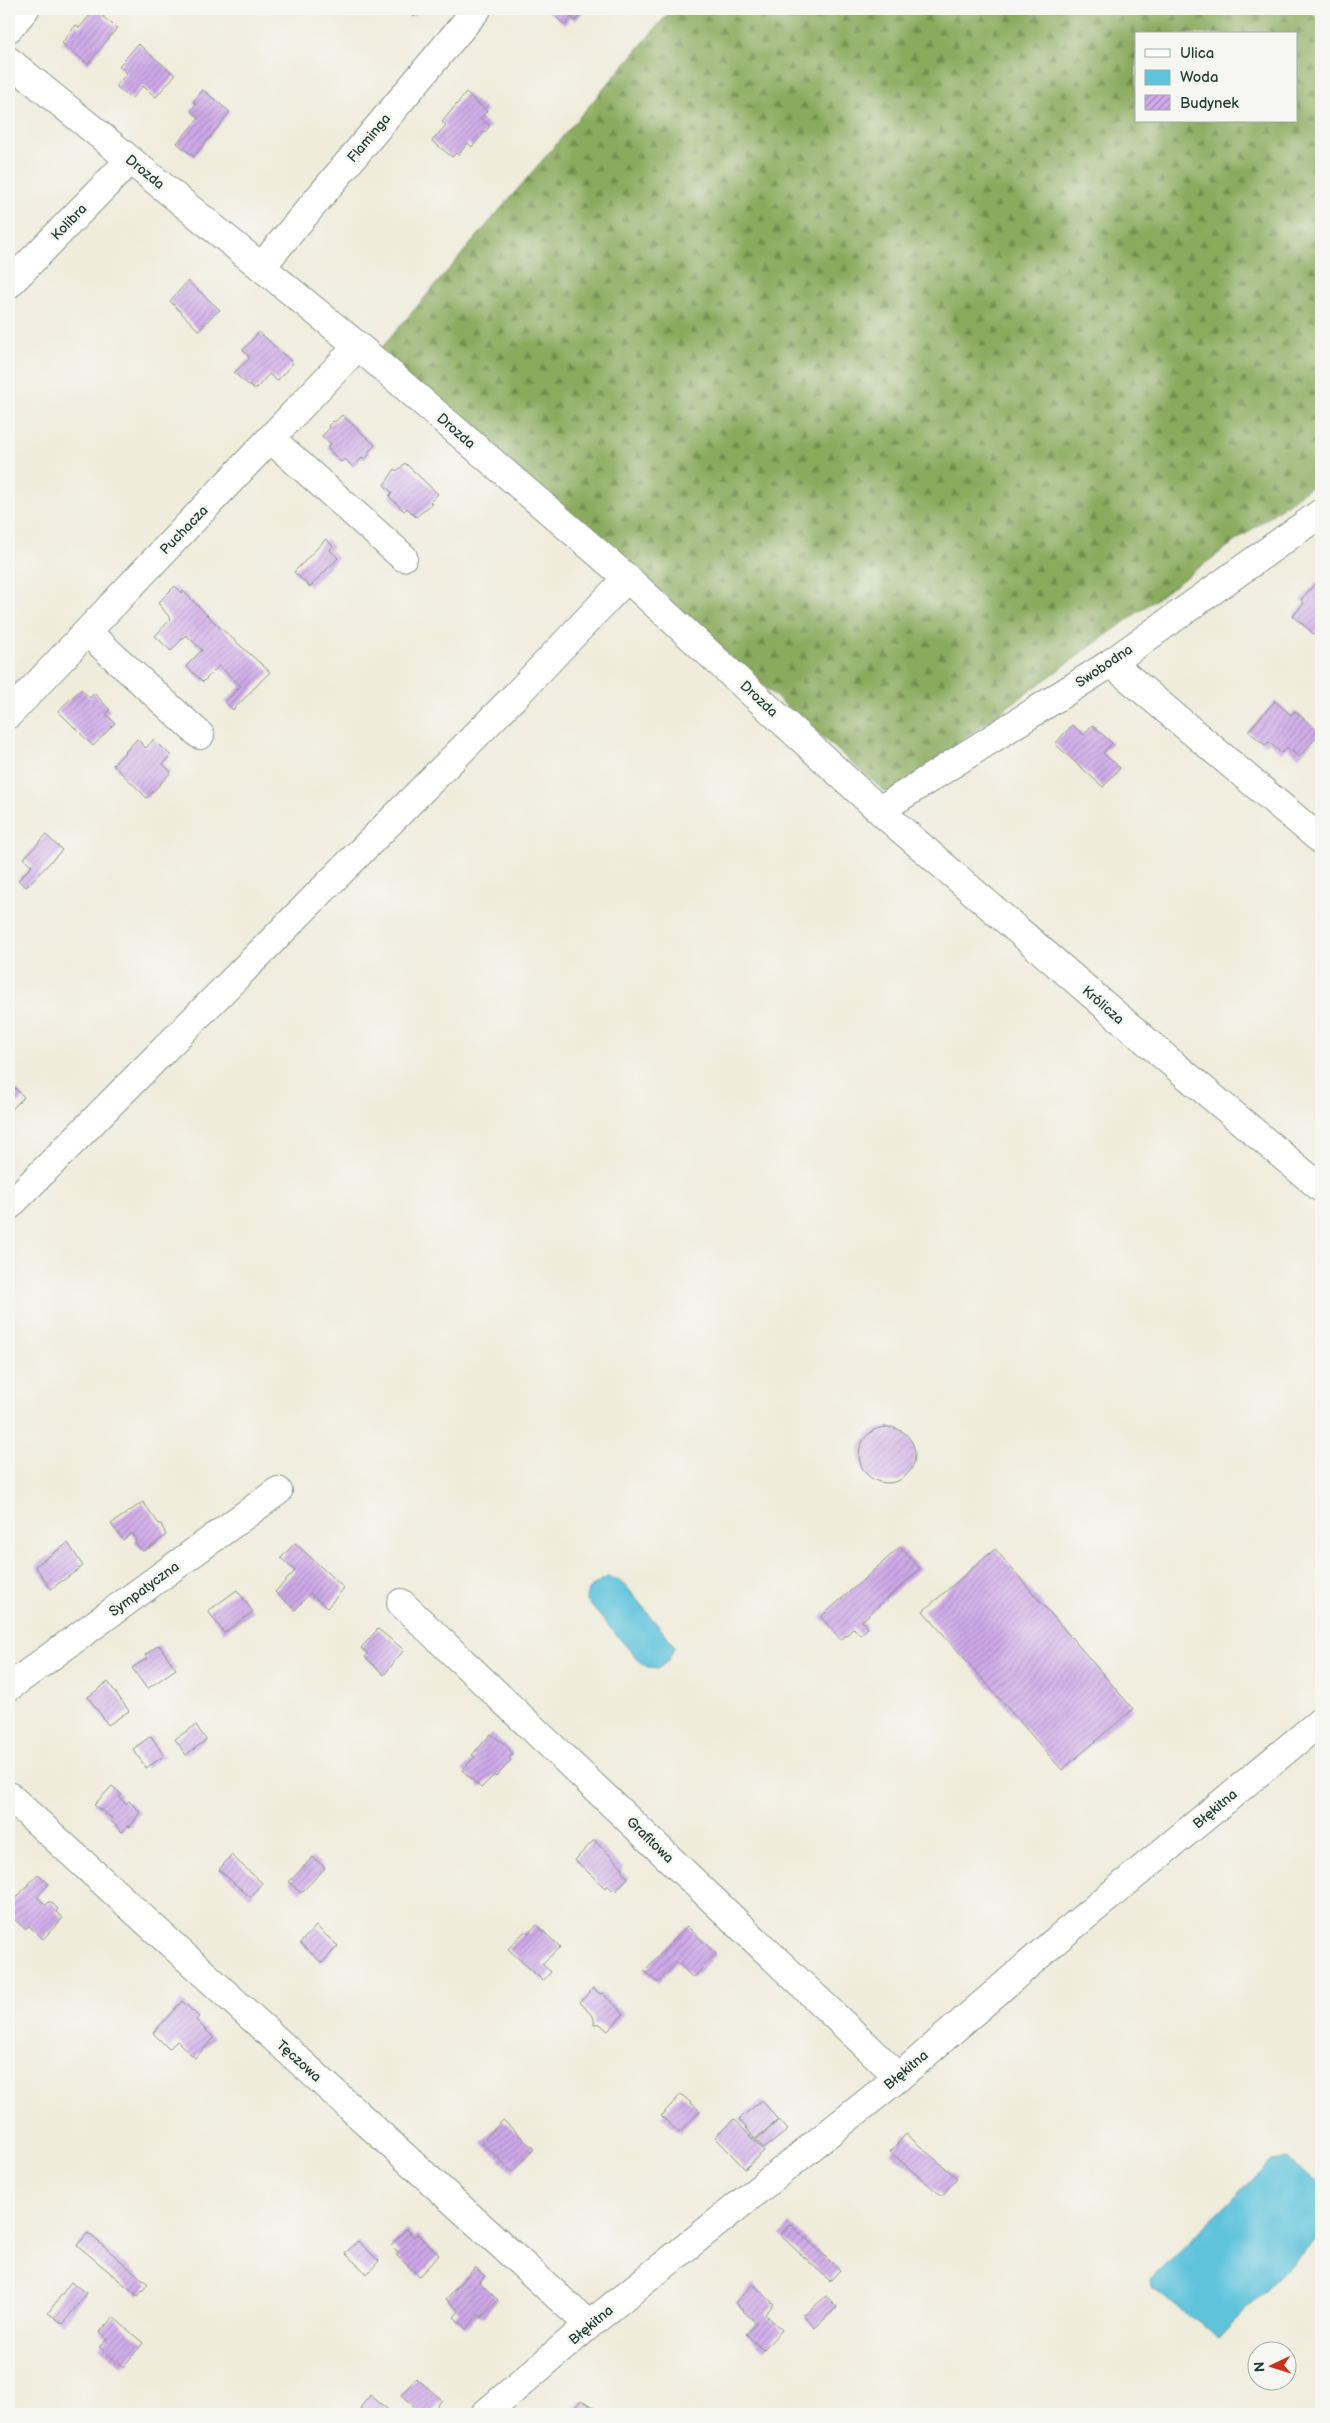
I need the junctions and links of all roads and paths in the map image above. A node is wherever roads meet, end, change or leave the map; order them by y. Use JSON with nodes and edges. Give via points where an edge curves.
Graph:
{"nodes":[{"id":1,"x":25,"y":9,"type":"edge"},
{"id":2,"x":477,"y":9,"type":"edge"},
{"id":3,"x":9,"y":28,"type":"edge"},
{"id":4,"x":9,"y":61,"type":"edge"},
{"id":5,"x":130,"y":160,"type":"junction"},
{"id":6,"x":261,"y":267,"type":"junction"},
{"id":7,"x":9,"y":284,"type":"edge"},
{"id":8,"x":358,"y":346,"type":"junction"},
{"id":9,"x":271,"y":439,"type":"junction"},
{"id":10,"x":1321,"y":513,"type":"edge"},
{"id":11,"x":403,"y":556,"type":"dead end"},
{"id":12,"x":627,"y":578,"type":"junction"},
{"id":13,"x":87,"y":632,"type":"junction"},
{"id":14,"x":1111,"y":662,"type":"junction"},
{"id":15,"x":9,"y":714,"type":"edge"},
{"id":16,"x":200,"y":735,"type":"dead end"},
{"id":17,"x":884,"y":814,"type":"junction"},
{"id":18,"x":1321,"y":840,"type":"edge"},
{"id":19,"x":1321,"y":1188,"type":"edge"},
{"id":20,"x":9,"y":1206,"type":"edge"},
{"id":21,"x":278,"y":1491,"type":"dead end"},
{"id":22,"x":401,"y":1603,"type":"dead end"},
{"id":23,"x":9,"y":1687,"type":"edge"},
{"id":24,"x":1321,"y":1721,"type":"edge"},
{"id":25,"x":9,"y":1796,"type":"edge"},
{"id":26,"x":899,"y":2077,"type":"junction"},
{"id":27,"x":589,"y":2325,"type":"junction"},
{"id":28,"x":485,"y":2414,"type":"edge"}],
"edges":[{"from":1,"to":3,"type":"street"},
{"from":2,"to":6,"type":"street","name":"Flaminga"},
{"from":4,"to":5,"type":"street","name":"Drozda"},
{"from":5,"to":6,"type":"street","name":"Drozda"},
{"from":5,"to":7,"type":"street","name":"Kolibra"},
{"from":6,"to":8,"type":"street","name":"Drozda"},
{"from":8,"to":9,"type":"street","name":"Puchacza"},
{"from":8,"to":12,"type":"street","name":"Drozda"},
{"from":9,"to":11,"type":"street"},
{"from":9,"to":13,"type":"street","name":"Puchacza"},
{"from":10,"to":14,"type":"street","name":"Swobodna"},
{"from":12,"to":17,"type":"street","name":"Drozda"},
{"from":12,"to":20,"type":"street","via":[[516,695]]},
{"from":13,"to":15,"type":"street","name":"Puchacza"},
{"from":13,"to":16,"type":"street"},
{"from":14,"to":17,"type":"street","name":"Swobodna"},
{"from":14,"to":18,"type":"street"},
{"from":17,"to":19,"type":"street","name":"Królicza"},
{"from":21,"to":23,"type":"street","name":"Sympatyczna"},
{"from":22,"to":26,"type":"street","name":"Grafitowa"},
{"from":24,"to":26,"type":"street","name":"Błękitna","via":[[1060,1937]]},
{"from":25,"to":27,"type":"street","name":"Tęczowa"},
{"from":26,"to":27,"type":"street","name":"Błękitna"},
{"from":27,"to":28,"type":"street","name":"Błękitna"}]}
